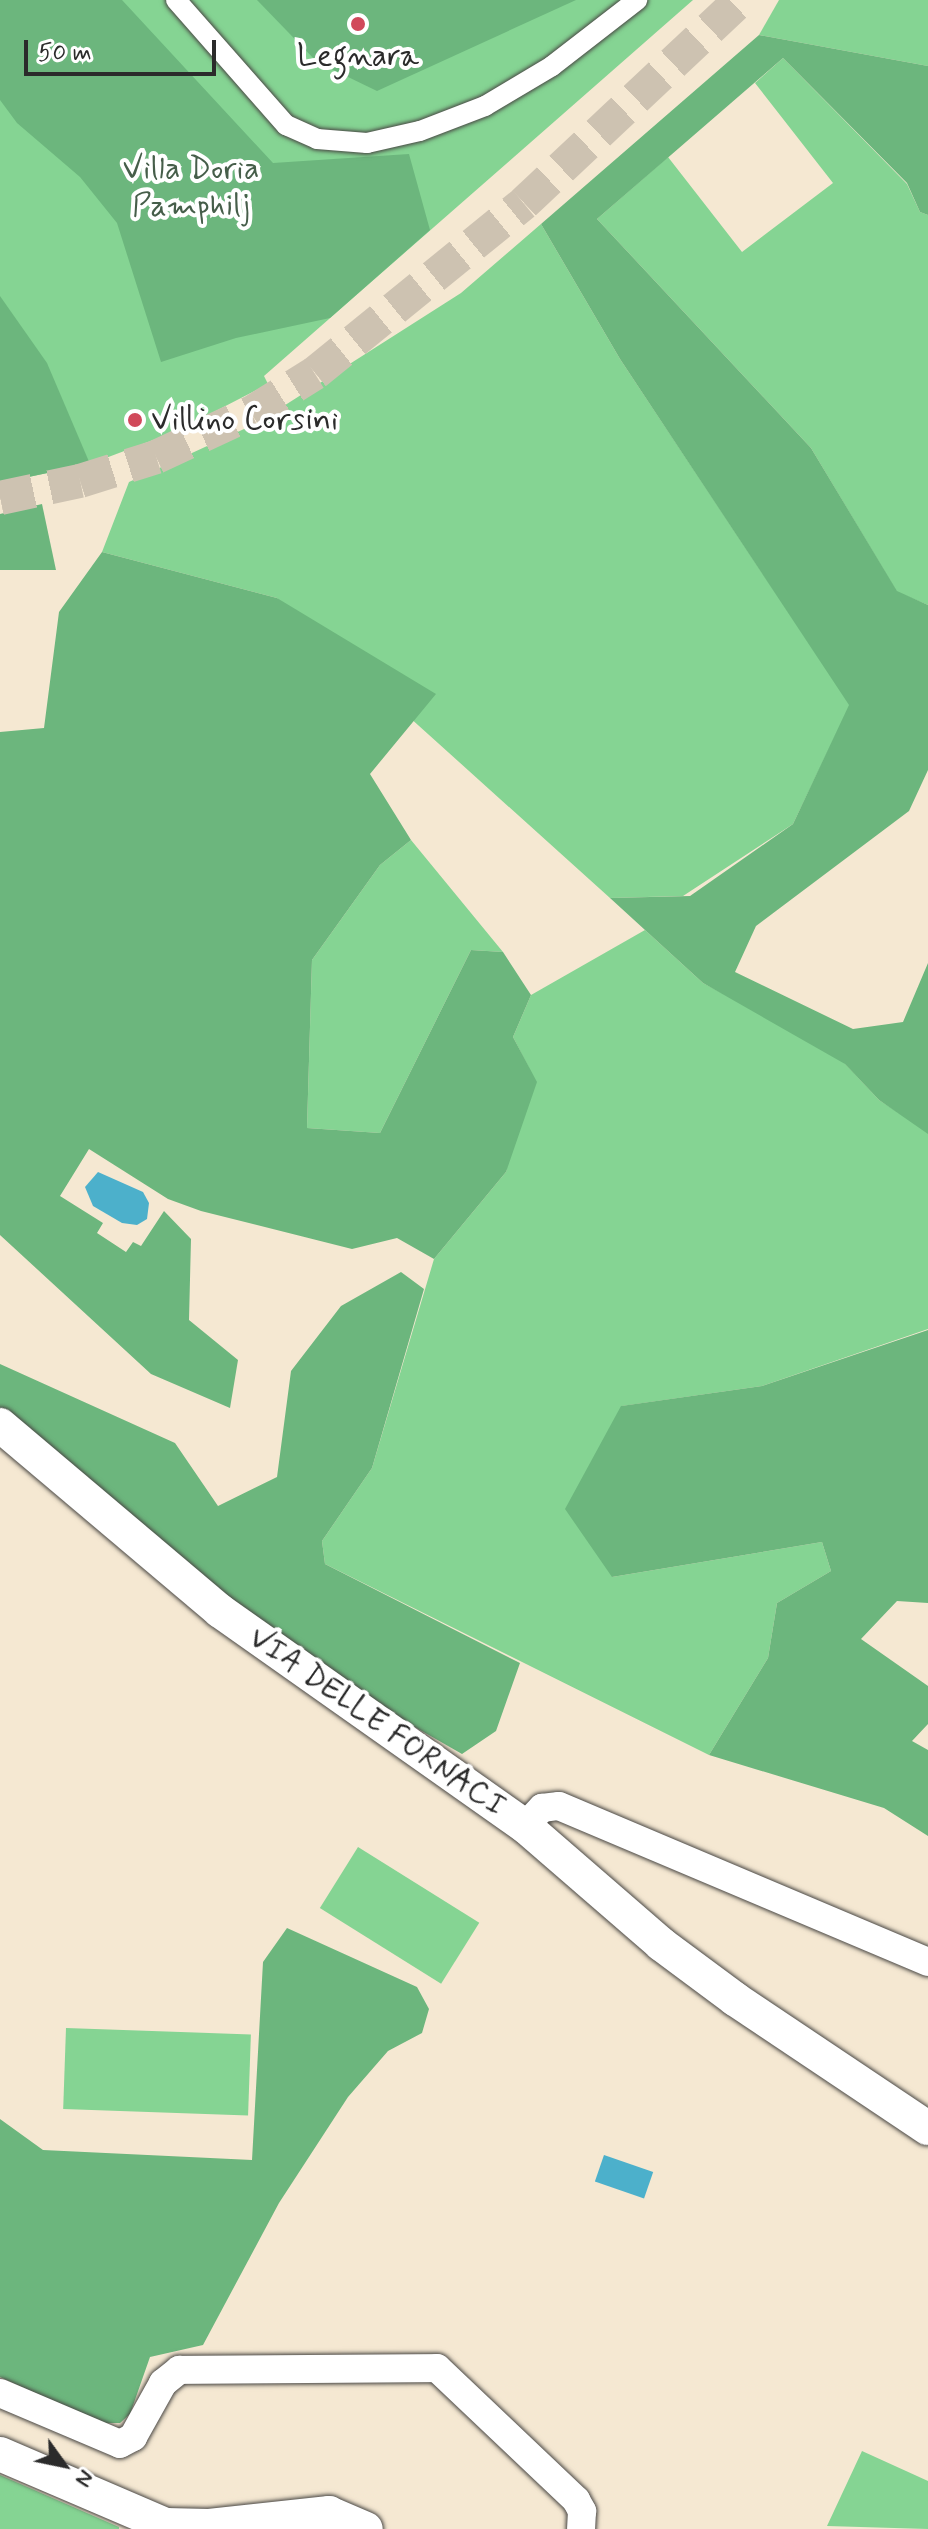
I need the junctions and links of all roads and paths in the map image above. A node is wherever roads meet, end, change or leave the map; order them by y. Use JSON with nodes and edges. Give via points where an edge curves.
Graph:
{"nodes":[{"id":1,"x":176,"y":0,"type":"edge"},
{"id":2,"x":637,"y":0,"type":"edge"},
{"id":3,"x":0,"y":1425,"type":"edge"},
{"id":4,"x":525,"y":1826,"type":"junction"},
{"id":5,"x":928,"y":1962,"type":"edge"},
{"id":6,"x":928,"y":2128,"type":"edge"},
{"id":7,"x":0,"y":2393,"type":"edge"},
{"id":8,"x":0,"y":2454,"type":"edge"},
{"id":9,"x":142,"y":2523,"type":"edge"},
{"id":10,"x":285,"y":2523,"type":"edge"},
{"id":11,"x":366,"y":2529,"type":"edge"},
{"id":12,"x":581,"y":2529,"type":"edge"}],
"edges":[{"from":1,"to":2,"type":"street","via":[[286,125],[317,139],[367,143],[420,131],[485,106],[552,66]]},
{"from":3,"to":4,"type":"street","name":"VIA DELLE FORNACI","via":[[220,1611]]},
{"from":4,"to":5,"type":"street","name":"VIA DELLE FORNACI","via":[[542,1808],[559,1806]]},
{"from":4,"to":6,"type":"street","via":[[698,1972]]},
{"from":7,"to":12,"type":"street","via":[[120,2444],[133,2437],[163,2383],[179,2370],[437,2368],[576,2500],[582,2511]]},
{"from":8,"to":9,"type":"street"},
{"from":9,"to":10,"type":"street"},
{"from":10,"to":11,"type":"street","via":[[342,2516]]}]}
